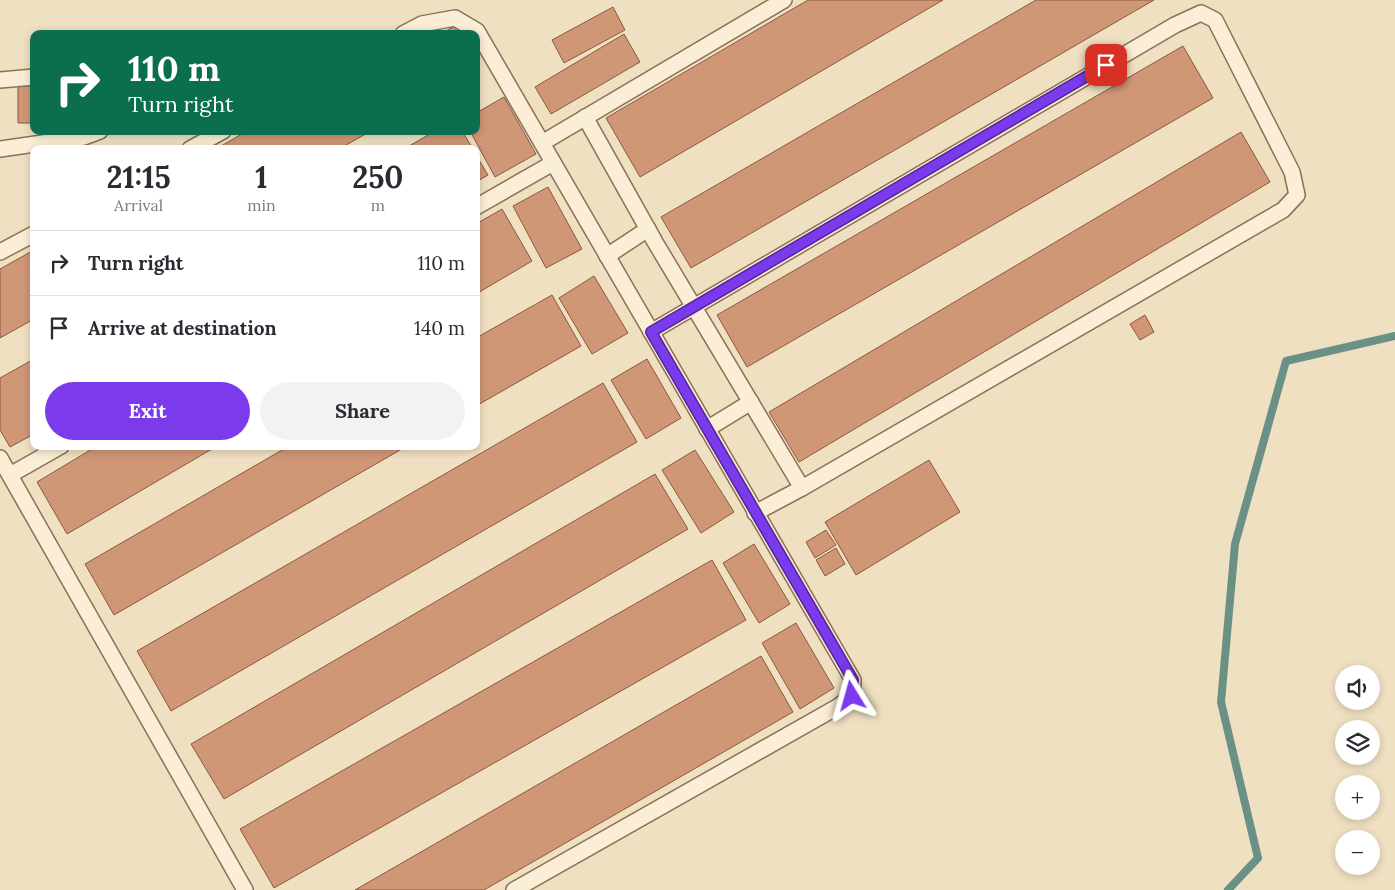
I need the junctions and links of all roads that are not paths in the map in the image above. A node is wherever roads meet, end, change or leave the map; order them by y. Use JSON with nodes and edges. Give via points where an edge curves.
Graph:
{"nodes":[{"id":1,"x":784,"y":0,"type":"edge"},
{"id":2,"x":411,"y":30,"type":"edge"},
{"id":3,"x":475,"y":30,"type":"edge"},
{"id":4,"x":480,"y":36,"type":"edge"},
{"id":5,"x":30,"y":77,"type":"edge"},
{"id":6,"x":0,"y":80,"type":"edge"},
{"id":7,"x":585,"y":118,"type":"junction"},
{"id":8,"x":89,"y":135,"type":"edge"},
{"id":9,"x":216,"y":135,"type":"edge"},
{"id":10,"x":542,"y":143,"type":"junction"},
{"id":11,"x":197,"y":145,"type":"edge"},
{"id":12,"x":0,"y":149,"type":"edge"},
{"id":13,"x":553,"y":163,"type":"junction"},
{"id":14,"x":480,"y":205,"type":"edge"},
{"id":15,"x":648,"y":229,"type":"junction"},
{"id":16,"x":30,"y":236,"type":"edge"},
{"id":17,"x":0,"y":252,"type":"edge"},
{"id":18,"x":607,"y":256,"type":"junction"},
{"id":19,"x":693,"y":305,"type":"junction"},
{"id":20,"x":651,"y":332,"type":"junction"},
{"id":21,"x":751,"y":402,"type":"junction"},
{"id":22,"x":707,"y":430,"type":"junction"},
{"id":23,"x":54,"y":450,"type":"edge"},
{"id":24,"x":0,"y":458,"type":"edge"},
{"id":25,"x":10,"y":476,"type":"junction"},
{"id":26,"x":802,"y":488,"type":"junction"},
{"id":27,"x":755,"y":513,"type":"junction"},
{"id":28,"x":245,"y":890,"type":"edge"},
{"id":29,"x":514,"y":890,"type":"edge"}],
"edges":[{"from":1,"to":7,"type":"lane"},
{"from":2,"to":3,"type":"lane","via":[[422,24],[455,18]]},
{"from":4,"to":10,"type":"lane"},
{"from":5,"to":6,"type":"lane"},
{"from":7,"to":10,"type":"lane"},
{"from":7,"to":15,"type":"lane"},
{"from":8,"to":12,"type":"lane"},
{"from":9,"to":11,"type":"lane"},
{"from":10,"to":13,"type":"lane"},
{"from":13,"to":14,"type":"lane"},
{"from":13,"to":18,"type":"lane"},
{"from":15,"to":18,"type":"lane"},
{"from":15,"to":19,"type":"lane"},
{"from":16,"to":17,"type":"lane"},
{"from":18,"to":20,"type":"lane"},
{"from":19,"to":20,"type":"lane"},
{"from":19,"to":21,"type":"lane"},
{"from":19,"to":26,"type":"lane","via":[[1175,25],[1202,13],[1215,20],[1292,172],[1297,195],[1283,210]]},
{"from":20,"to":22,"type":"lane"},
{"from":21,"to":22,"type":"lane"},
{"from":21,"to":26,"type":"lane"},
{"from":22,"to":27,"type":"lane"},
{"from":23,"to":25,"type":"lane"},
{"from":24,"to":25,"type":"lane"},
{"from":25,"to":28,"type":"lane"},
{"from":26,"to":27,"type":"lane"},
{"from":27,"to":29,"type":"lane","via":[[853,680],[852,696]]}]}
